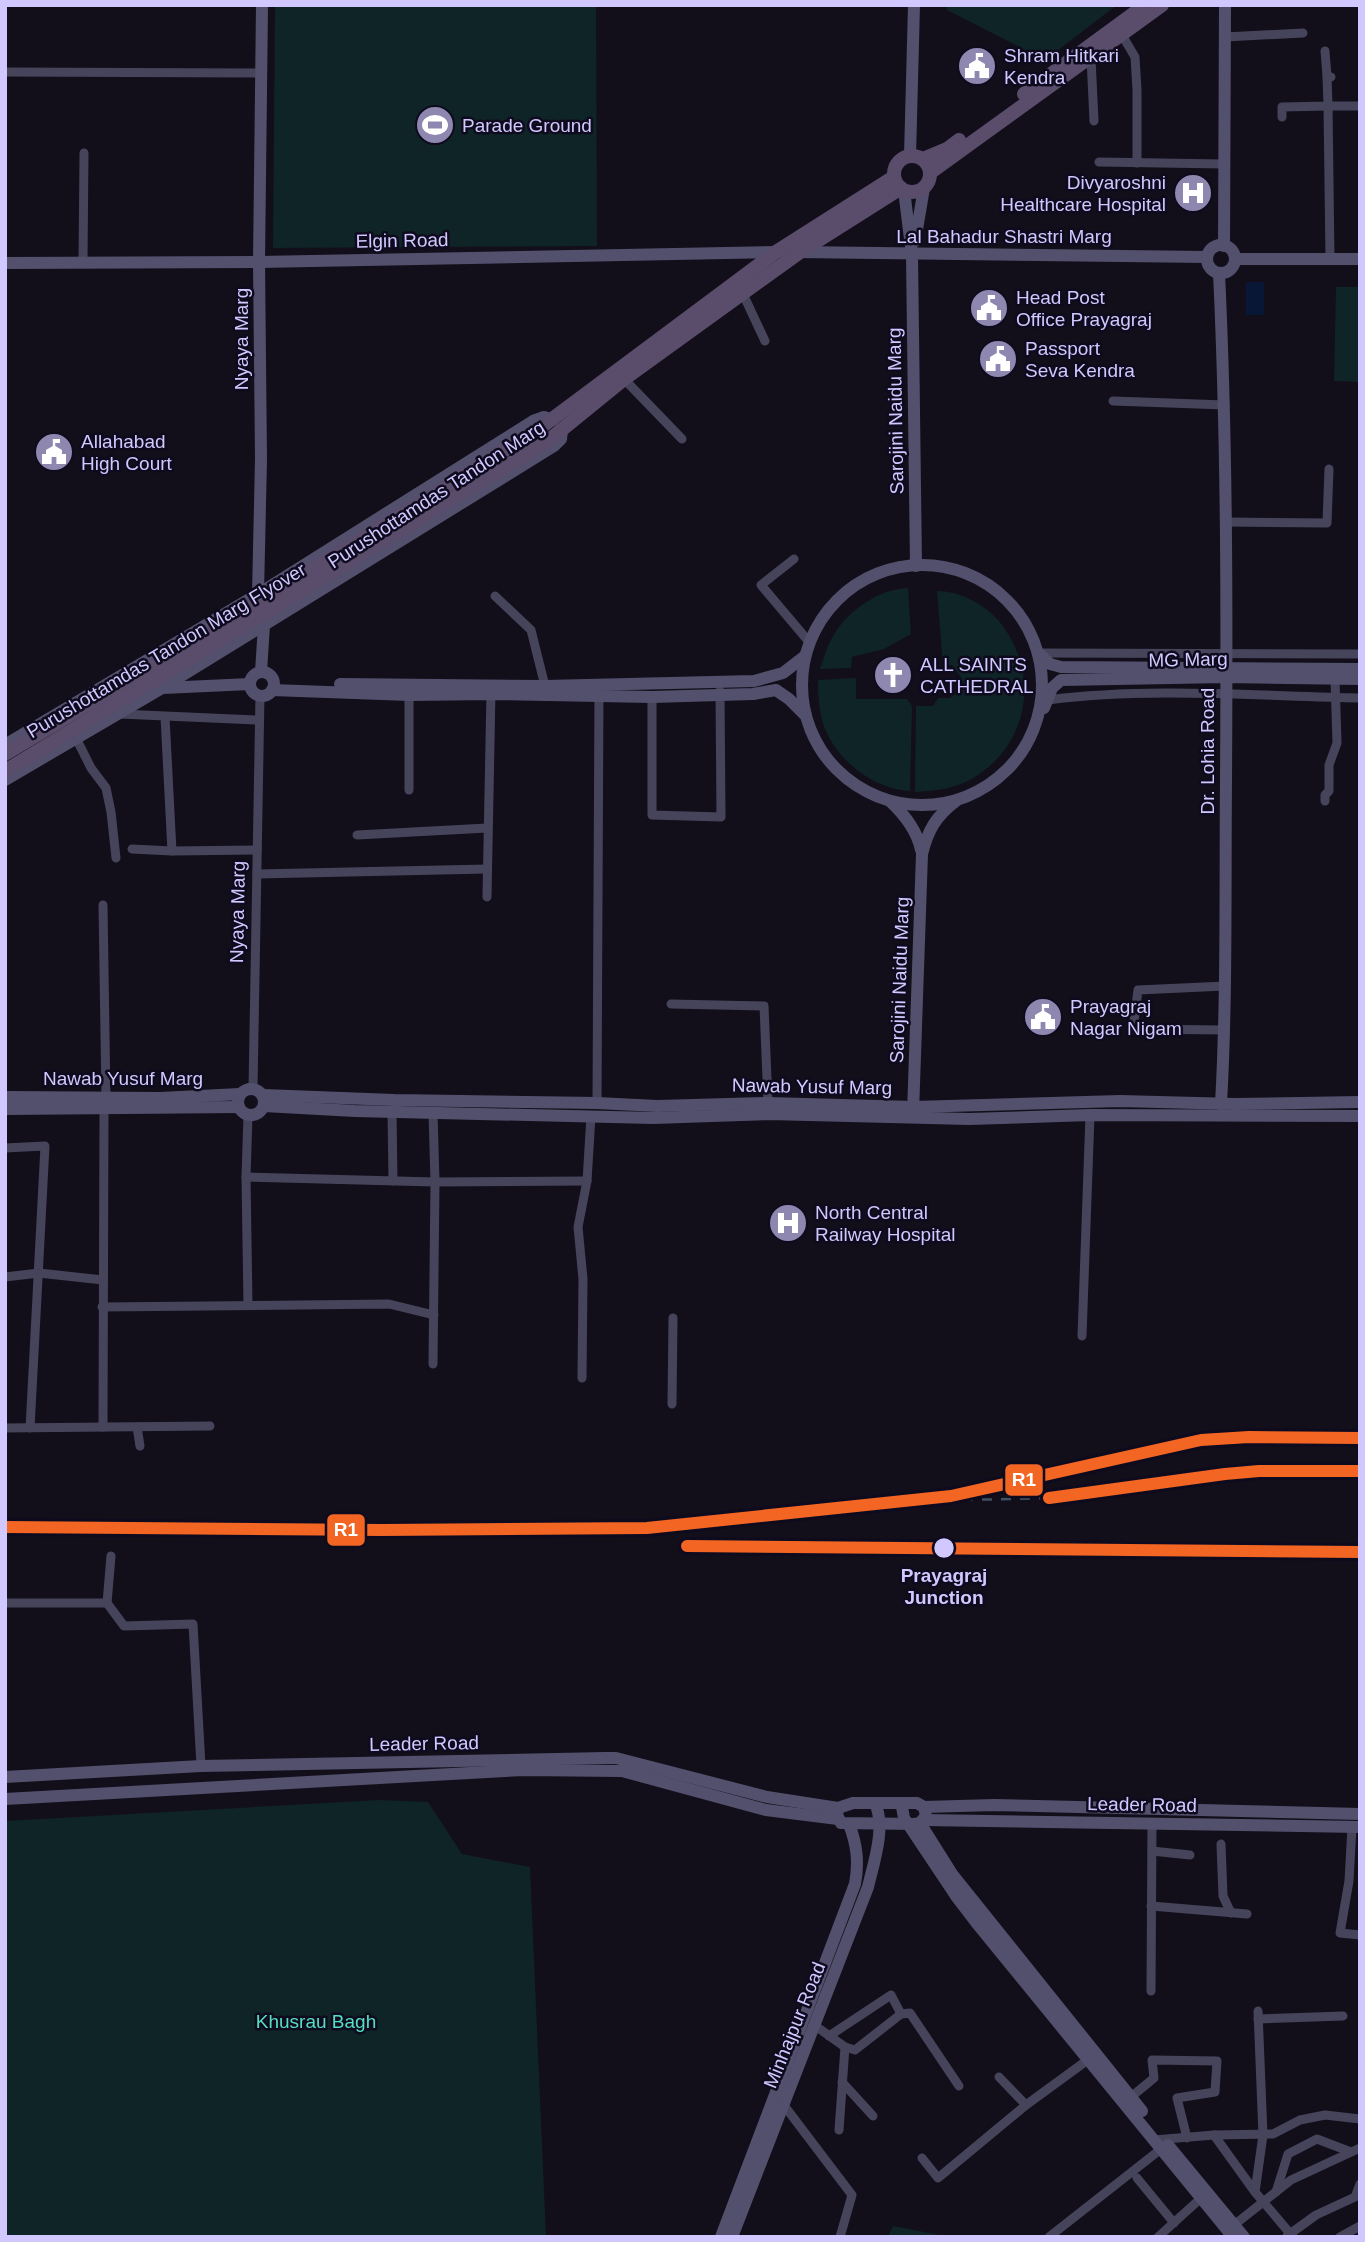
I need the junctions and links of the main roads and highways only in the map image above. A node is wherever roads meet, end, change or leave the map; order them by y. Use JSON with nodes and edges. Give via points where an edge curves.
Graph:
{"nodes":[{"id":1,"x":262,"y":5,"type":"edge"},
{"id":2,"x":914,"y":5,"type":"edge"},
{"id":3,"x":1146,"y":5,"type":"edge"},
{"id":4,"x":1162,"y":5,"type":"edge"},
{"id":5,"x":1225,"y":5,"type":"edge"},
{"id":6,"x":917,"y":157,"type":"junction"},
{"id":7,"x":931,"y":172,"type":"junction"},
{"id":8,"x":900,"y":185,"type":"junction"},
{"id":9,"x":924,"y":188,"type":"junction"},
{"id":10,"x":1224,"y":246,"type":"junction"},
{"id":11,"x":776,"y":252,"type":"junction"},
{"id":12,"x":800,"y":253,"type":"junction"},
{"id":13,"x":912,"y":255,"type":"junction"},
{"id":14,"x":1207,"y":257,"type":"junction"},
{"id":15,"x":1235,"y":259,"type":"junction"},
{"id":16,"x":1360,"y":259,"type":"edge"},
{"id":17,"x":259,"y":262,"type":"junction"},
{"id":18,"x":5,"y":263,"type":"edge"},
{"id":19,"x":1219,"y":273,"type":"junction"},
{"id":20,"x":557,"y":425,"type":"junction"},
{"id":21,"x":545,"y":434,"type":"junction"},
{"id":22,"x":916,"y":566,"type":"junction"},
{"id":23,"x":258,"y":594,"type":"junction"},
{"id":24,"x":264,"y":625,"type":"junction"},
{"id":25,"x":1038,"y":653,"type":"junction"},
{"id":26,"x":805,"y":656,"type":"junction"},
{"id":27,"x":1360,"y":669,"type":"edge"},
{"id":28,"x":261,"y":672,"type":"junction"},
{"id":29,"x":1226,"y":672,"type":"junction"},
{"id":30,"x":1360,"y":679,"type":"edge"},
{"id":31,"x":250,"y":684,"type":"junction"},
{"id":32,"x":162,"y":688,"type":"junction"},
{"id":33,"x":599,"y":689,"type":"junction"},
{"id":34,"x":720,"y":689,"type":"junction"},
{"id":35,"x":268,"y":690,"type":"junction"},
{"id":36,"x":491,"y":690,"type":"junction"},
{"id":37,"x":804,"y":714,"type":"junction"},
{"id":38,"x":1040,"y":717,"type":"junction"},
{"id":39,"x":5,"y":745,"type":"edge"},
{"id":40,"x":5,"y":754,"type":"edge"},
{"id":41,"x":5,"y":771,"type":"edge"},
{"id":42,"x":5,"y":780,"type":"edge"},
{"id":43,"x":959,"y":798,"type":"junction"},
{"id":44,"x":888,"y":800,"type":"junction"},
{"id":45,"x":922,"y":853,"type":"junction"},
{"id":46,"x":260,"y":1096,"type":"junction"},
{"id":47,"x":5,"y":1097,"type":"edge"},
{"id":48,"x":1360,"y":1102,"type":"edge"},
{"id":49,"x":105,"y":1104,"type":"junction"},
{"id":50,"x":1221,"y":1104,"type":"junction"},
{"id":51,"x":242,"y":1105,"type":"junction"},
{"id":52,"x":5,"y":1109,"type":"edge"},
{"id":53,"x":913,"y":1113,"type":"junction"},
{"id":54,"x":1360,"y":1116,"type":"edge"},
{"id":55,"x":588,"y":1764,"type":"junction"},
{"id":56,"x":5,"y":1777,"type":"edge"},
{"id":57,"x":5,"y":1799,"type":"edge"},
{"id":58,"x":875,"y":1803,"type":"junction"},
{"id":59,"x":904,"y":1803,"type":"junction"},
{"id":60,"x":1360,"y":1814,"type":"edge"},
{"id":61,"x":842,"y":1817,"type":"junction"},
{"id":62,"x":919,"y":1818,"type":"junction"},
{"id":63,"x":879,"y":1824,"type":"junction"},
{"id":64,"x":1356,"y":1827,"type":"edge"},
{"id":65,"x":1160,"y":2143,"type":"junction"},
{"id":66,"x":1234,"y":2231,"type":"edge"},
{"id":67,"x":721,"y":2237,"type":"edge"},
{"id":68,"x":732,"y":2237,"type":"edge"},
{"id":69,"x":1244,"y":2237,"type":"edge"}],
"edges":[{"from":1,"to":17,"type":"main road","name":"Nyaya Marg"},
{"from":2,"to":6,"type":"main road"},
{"from":3,"to":6,"type":"main road","via":[[947,149]]},
{"from":4,"to":7,"type":"main road"},
{"from":5,"to":10,"type":"main road"},
{"from":6,"to":7,"type":"main road"},
{"from":6,"to":8,"type":"main road","via":[[898,162]]},
{"from":7,"to":9,"type":"main road"},
{"from":8,"to":9,"type":"main road","via":[[912,192]]},
{"from":8,"to":11,"type":"main road","name":"Purushottamdas Tandon Marg"},
{"from":8,"to":12,"type":"main road","name":"Purushottamdas Tandon Marg"},
{"from":8,"to":13,"type":"main road","name":"Sarojini Naidu Marg"},
{"from":9,"to":13,"type":"main road","name":"Sarojini Naidu Marg"},
{"from":10,"to":14,"type":"main road","via":[[1212,249]]},
{"from":10,"to":15,"type":"main road"},
{"from":11,"to":12,"type":"main road","name":"Elgin Road"},
{"from":11,"to":17,"type":"main road","name":"Elgin Road"},
{"from":11,"to":20,"type":"main road","name":"Purushottamdas Tandon Marg"},
{"from":12,"to":13,"type":"main road","name":"Lal Bahadur Shastri Marg"},
{"from":12,"to":20,"type":"main road","name":"Purushottamdas Tandon Marg"},
{"from":13,"to":14,"type":"main road","name":"Lal Bahadur Shastri Marg"},
{"from":13,"to":22,"type":"main road","name":"Sarojini Naidu Marg"},
{"from":14,"to":19,"type":"main road","via":[[1211,269]]},
{"from":15,"to":16,"type":"main road"},
{"from":15,"to":19,"type":"main road","via":[[1232,268]]},
{"from":17,"to":18,"type":"main road","name":"Elgin Road"},
{"from":17,"to":23,"type":"main road","name":"Nyaya Marg"},
{"from":19,"to":29,"type":"main road","name":"Dr. Lohia Road","via":[[1225,405]]},
{"from":20,"to":21,"type":"main road","name":"Purushottamdas Tandon Marg Flyover"},
{"from":20,"to":23,"type":"main road","name":"Purushottamdas Tandon Marg","via":[[544,417],[533,421]]},
{"from":20,"to":24,"type":"main road","name":"Purushottamdas Tandon Marg","via":[[561,439],[554,446]]},
{"from":21,"to":40,"type":"main road","name":"Purushottamdas Tandon Marg Flyover","bridge":true},
{"from":21,"to":41,"type":"main road","name":"Purushottamdas Tandon Marg Flyover","bridge":true},
{"from":22,"to":25,"type":"main road","via":[[956,570],[992,588],[1021,616]]},
{"from":22,"to":26,"type":"main road","via":[[887,571],[860,583],[830,609]]},
{"from":23,"to":24,"type":"main road","name":"Nyaya Marg"},
{"from":23,"to":39,"type":"main road","name":"Purushottamdas Tandon Marg"},
{"from":24,"to":28,"type":"main road","name":"Nyaya Marg"},
{"from":24,"to":32,"type":"main road","name":"Purushottamdas Tandon Marg"},
{"from":25,"to":29,"type":"main road","name":"MG Marg","via":[[1061,667]]},
{"from":25,"to":38,"type":"main road"},
{"from":26,"to":34,"type":"main road","via":[[774,677]]},
{"from":26,"to":37,"type":"main road","via":[[801,674]]},
{"from":27,"to":29,"type":"main road","name":"MG Marg"},
{"from":28,"to":31,"type":"main road"},
{"from":28,"to":35,"type":"main road","via":[[268,674]]},
{"from":29,"to":30,"type":"main road","name":"MG Marg"},
{"from":29,"to":38,"type":"main road","name":"MG Marg","via":[[1061,680],[1052,688]]},
{"from":29,"to":50,"type":"main road","name":"Dr. Lohia Road"},
{"from":31,"to":32,"type":"main road"},
{"from":31,"to":35,"type":"main road","via":[[254,693]]},
{"from":32,"to":42,"type":"main road","name":"Purushottamdas Tandon Marg"},
{"from":33,"to":34,"type":"main road"},
{"from":33,"to":34,"type":"main road","via":[[652,697]]},
{"from":33,"to":36,"type":"main road"},
{"from":33,"to":36,"type":"main road","via":[[545,685]]},
{"from":34,"to":37,"type":"main road","via":[[775,690]]},
{"from":35,"to":36,"type":"main road"},
{"from":35,"to":36,"type":"main road","via":[[409,695]]},
{"from":37,"to":44,"type":"main road","via":[[812,737],[836,768]]},
{"from":38,"to":43,"type":"main road","via":[[1012,764],[982,789]]},
{"from":43,"to":44,"type":"main road","via":[[920,804]]},
{"from":43,"to":45,"type":"main road","via":[[936,817]]},
{"from":44,"to":45,"type":"main road","via":[[909,822]]},
{"from":45,"to":53,"type":"main road","name":"Sarojini Naidu Marg"},
{"from":46,"to":51,"type":"main road","via":[[246,1089]]},
{"from":46,"to":51,"type":"main road","via":[[254,1115]]},
{"from":46,"to":53,"type":"main road","name":"Nawab Yusuf Marg","via":[[657,1106],[768,1102]]},
{"from":46,"to":53,"type":"main road","name":"Nawab Yusuf Marg","via":[[392,1112],[653,1118]]},
{"from":47,"to":49,"type":"main road","name":"Nawab Yusuf Marg"},
{"from":48,"to":50,"type":"main road","name":"Nawab Yusuf Marg"},
{"from":49,"to":51,"type":"main road","name":"Nawab Yusuf Marg"},
{"from":49,"to":52,"type":"main road","name":"Nawab Yusuf Marg"},
{"from":50,"to":53,"type":"main road","name":"Nawab Yusuf Marg","via":[[1120,1101]]},
{"from":53,"to":54,"type":"main road","name":"Nawab Yusuf Marg"},
{"from":55,"to":56,"type":"main road","name":"Leader Road","via":[[201,1766]]},
{"from":55,"to":57,"type":"main road","name":"Leader Road"},
{"from":55,"to":61,"type":"main road","name":"Leader Road","via":[[616,1758]]},
{"from":58,"to":59,"type":"main road"},
{"from":58,"to":61,"type":"main road","via":[[853,1802]]},
{"from":58,"to":63,"type":"main road"},
{"from":59,"to":62,"type":"main road","via":[[902,1811]]},
{"from":59,"to":62,"type":"main road","via":[[917,1803]]},
{"from":60,"to":62,"type":"main road","name":"Leader Road","via":[[994,1805]]},
{"from":61,"to":63,"type":"main road"},
{"from":61,"to":67,"type":"main road","name":"Minhajpur Road","via":[[856,1842],[855,1884]]},
{"from":62,"to":63,"type":"main road"},
{"from":62,"to":64,"type":"main road","name":"Leader Road"},
{"from":62,"to":65,"type":"main road","via":[[952,1874],[1131,2096]]},
{"from":62,"to":65,"type":"main road","via":[[956,1896]]},
{"from":63,"to":68,"type":"main road","name":"Minhajpur Road","via":[[868,1886]]},
{"from":65,"to":66,"type":"main road"},
{"from":65,"to":66,"type":"main road","via":[[1200,2199]]},
{"from":66,"to":69,"type":"main road"}]}
